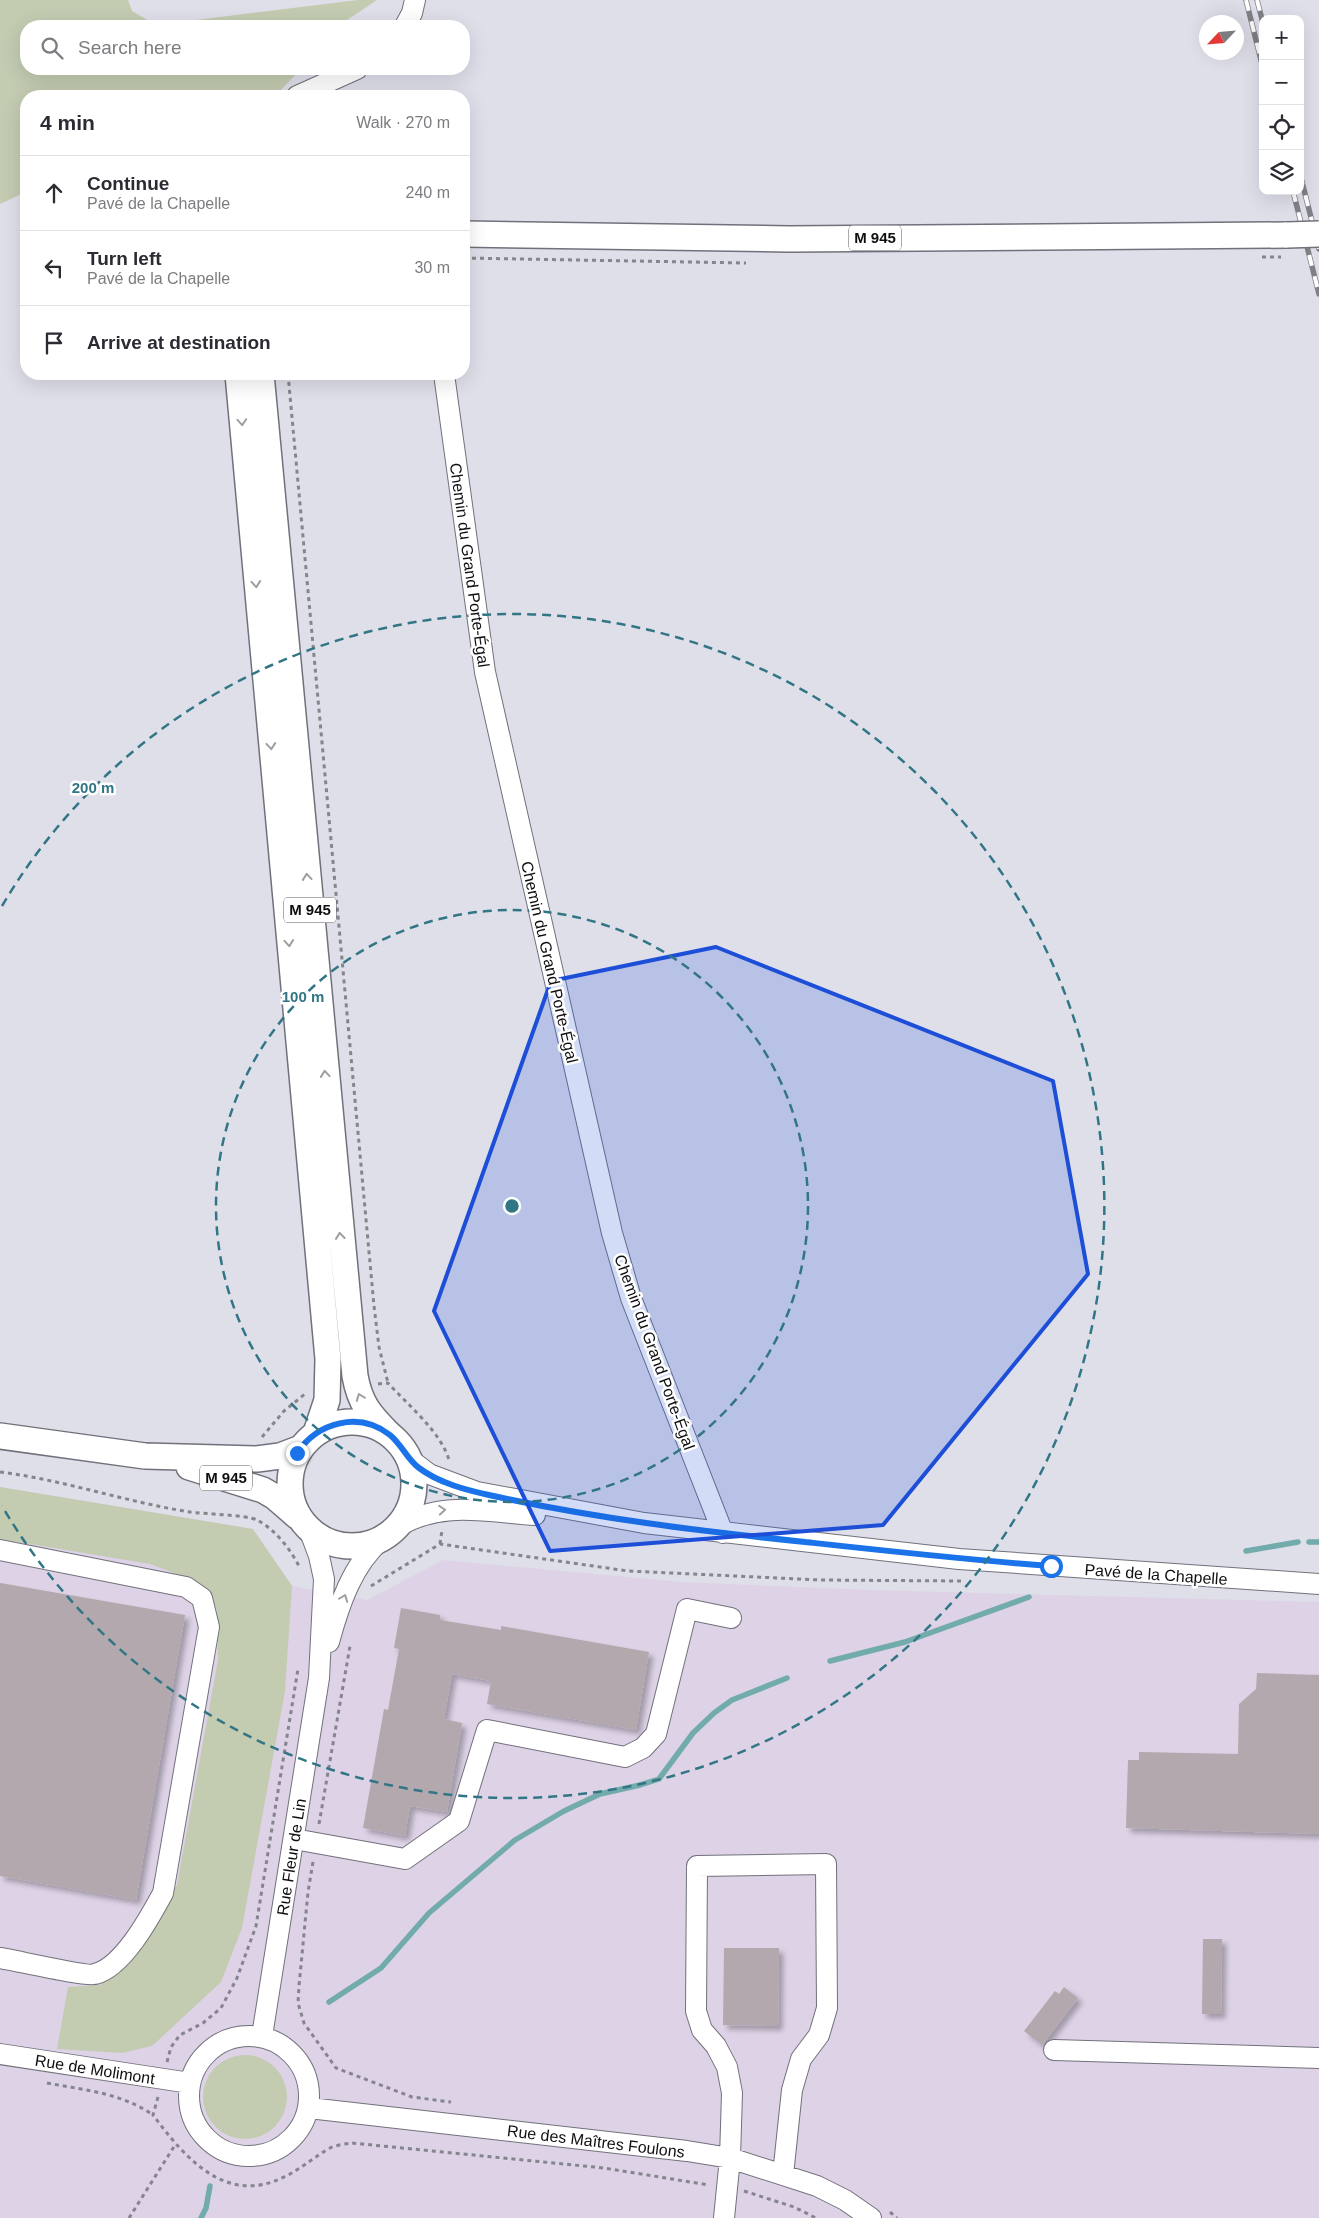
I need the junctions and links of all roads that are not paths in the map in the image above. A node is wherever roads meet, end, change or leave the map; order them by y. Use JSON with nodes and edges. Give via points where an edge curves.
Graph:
{"nodes":[{"id":1,"x":414,"y":0,"type":"edge"},
{"id":2,"x":408,"y":20,"type":"edge"},
{"id":3,"x":343,"y":75,"type":"edge"},
{"id":4,"x":327,"y":82,"type":"junction"},
{"id":5,"x":310,"y":90,"type":"edge"},
{"id":6,"x":317,"y":90,"type":"edge"},
{"id":7,"x":470,"y":234,"type":"edge"},
{"id":8,"x":1319,"y":234,"type":"edge"},
{"id":9,"x":239,"y":380,"type":"edge"},
{"id":10,"x":262,"y":380,"type":"edge"},
{"id":11,"x":445,"y":380,"type":"edge"},
{"id":12,"x":390,"y":1435,"type":"junction"},
{"id":13,"x":0,"y":1436,"type":"edge"},
{"id":14,"x":308,"y":1441,"type":"junction"},
{"id":15,"x":145,"y":1456,"type":"junction"},
{"id":16,"x":408,"y":1458,"type":"junction"},
{"id":17,"x":304,"y":1523,"type":"junction"},
{"id":18,"x":644,"y":1523,"type":"junction"},
{"id":19,"x":390,"y":1533,"type":"junction"},
{"id":20,"x":723,"y":1534,"type":"junction"},
{"id":21,"x":0,"y":1550,"type":"edge"},
{"id":22,"x":1319,"y":1584,"type":"edge"},
{"id":23,"x":731,"y":1618,"type":"dead end"},
{"id":24,"x":319,"y":1678,"type":"junction"},
{"id":25,"x":294,"y":1839,"type":"junction"},
{"id":26,"x":0,"y":1958,"type":"edge"},
{"id":27,"x":262,"y":2036,"type":"junction"},
{"id":28,"x":1054,"y":2050,"type":"dead end"},
{"id":29,"x":0,"y":2054,"type":"edge"},
{"id":30,"x":1319,"y":2058,"type":"edge"},
{"id":31,"x":190,"y":2083,"type":"junction"},
{"id":32,"x":309,"y":2108,"type":"junction"},
{"id":33,"x":730,"y":2158,"type":"junction"},
{"id":34,"x":783,"y":2175,"type":"junction"},
{"id":35,"x":877,"y":2212,"type":"edge"},
{"id":36,"x":724,"y":2218,"type":"edge"}],
"edges":[{"from":1,"to":2,"type":"street"},
{"from":3,"to":4,"type":"street"},
{"from":4,"to":5,"type":"street"},
{"from":4,"to":6,"type":"street"},
{"from":7,"to":8,"type":"main road","number":"M 945","bridge":true,"via":[[779,239]]},
{"from":9,"to":14,"type":"main road","number":"M 945","one_way":true,"via":[[328,1359],[327,1400]]},
{"from":12,"to":10,"type":"main road","number":"M 945","one_way":true,"via":[[374,1420],[361,1400],[353,1359]]},
{"from":11,"to":20,"type":"street","name":"Chemin du Grand Porte-Égal","via":[[484,672],[612,1233],[632,1298]]},
{"from":12,"to":14,"type":"main road","name":"Pavé de la Chapelle","via":[[371,1425],[350,1422],[335,1424]]},
{"from":12,"to":16,"type":"main road","name":"Pavé de la Chapelle"},
{"from":13,"to":15,"type":"main road","name":"Pavé de la Chapelle","number":"M 945"},
{"from":14,"to":15,"type":"main road","name":"Pavé de la Chapelle","number":"M 945","via":[[280,1456],[257,1459]]},
{"from":14,"to":17,"type":"main road","via":[[292,1464],[290,1482],[291,1500]]},
{"from":15,"to":17,"type":"main road","name":"Pavé de la Chapelle","number":"M 945","via":[[196,1468],[263,1490]]},
{"from":16,"to":18,"type":"street","name":"Pavé de la Chapelle","via":[[429,1474],[477,1492]]},
{"from":16,"to":19,"type":"main road","name":"Pavé de la Chapelle","via":[[414,1479],[413,1494],[409,1508]]},
{"from":17,"to":19,"type":"main road","name":"Pavé de la Chapelle","via":[[325,1540],[344,1546],[363,1546]]},
{"from":17,"to":24,"type":"street","name":"Rue Fleur de Lin","via":[[319,1556],[324,1578]]},
{"from":19,"to":18,"type":"street","name":"Rue Fleur de Lin","one_way":true,"via":[[423,1513],[455,1509]]},
{"from":18,"to":20,"type":"street","name":"Pavé de la Chapelle"},
{"from":24,"to":19,"type":"street","name":"Rue Fleur de Lin","one_way":true,"via":[[332,1630],[352,1578],[365,1557]]},
{"from":20,"to":22,"type":"street","name":"Pavé de la Chapelle","via":[[959,1559]]},
{"from":21,"to":26,"type":"street","via":[[186,1587],[202,1598],[209,1627],[163,1893],[149,1918],[114,1964],[94,1975]]},
{"from":23,"to":25,"type":"street","via":[[687,1609],[656,1734],[643,1748],[625,1757],[487,1730],[459,1821],[405,1859]]},
{"from":24,"to":25,"type":"street","name":"Rue Fleur de Lin"},
{"from":25,"to":27,"type":"street","name":"Rue Fleur de Lin"},
{"from":27,"to":31,"type":"street","via":[[243,2035],[224,2040],[208,2050],[196,2066]]},
{"from":27,"to":32,"type":"street","via":[[280,2043],[305,2071],[310,2089]]},
{"from":28,"to":30,"type":"street"},
{"from":29,"to":31,"type":"street","name":"Rue de Molimont"},
{"from":31,"to":32,"type":"street","via":[[189,2104],[200,2130],[209,2141],[227,2152],[248,2157],[269,2154],[287,2144],[302,2128]]},
{"from":32,"to":33,"type":"street","name":"Rue des Maîtres Foulons"},
{"from":33,"to":34,"type":"street","name":"Rue des Maîtres Foulons"},
{"from":33,"to":34,"type":"street","via":[[732,2093],[726,2068],[716,2046],[702,2030],[696,2011],[697,1866],[826,1864],[826,2008],[818,2035],[801,2059],[792,2090]]},
{"from":33,"to":36,"type":"street"},
{"from":34,"to":35,"type":"street","name":"Rue des Maîtres Foulons"}]}
